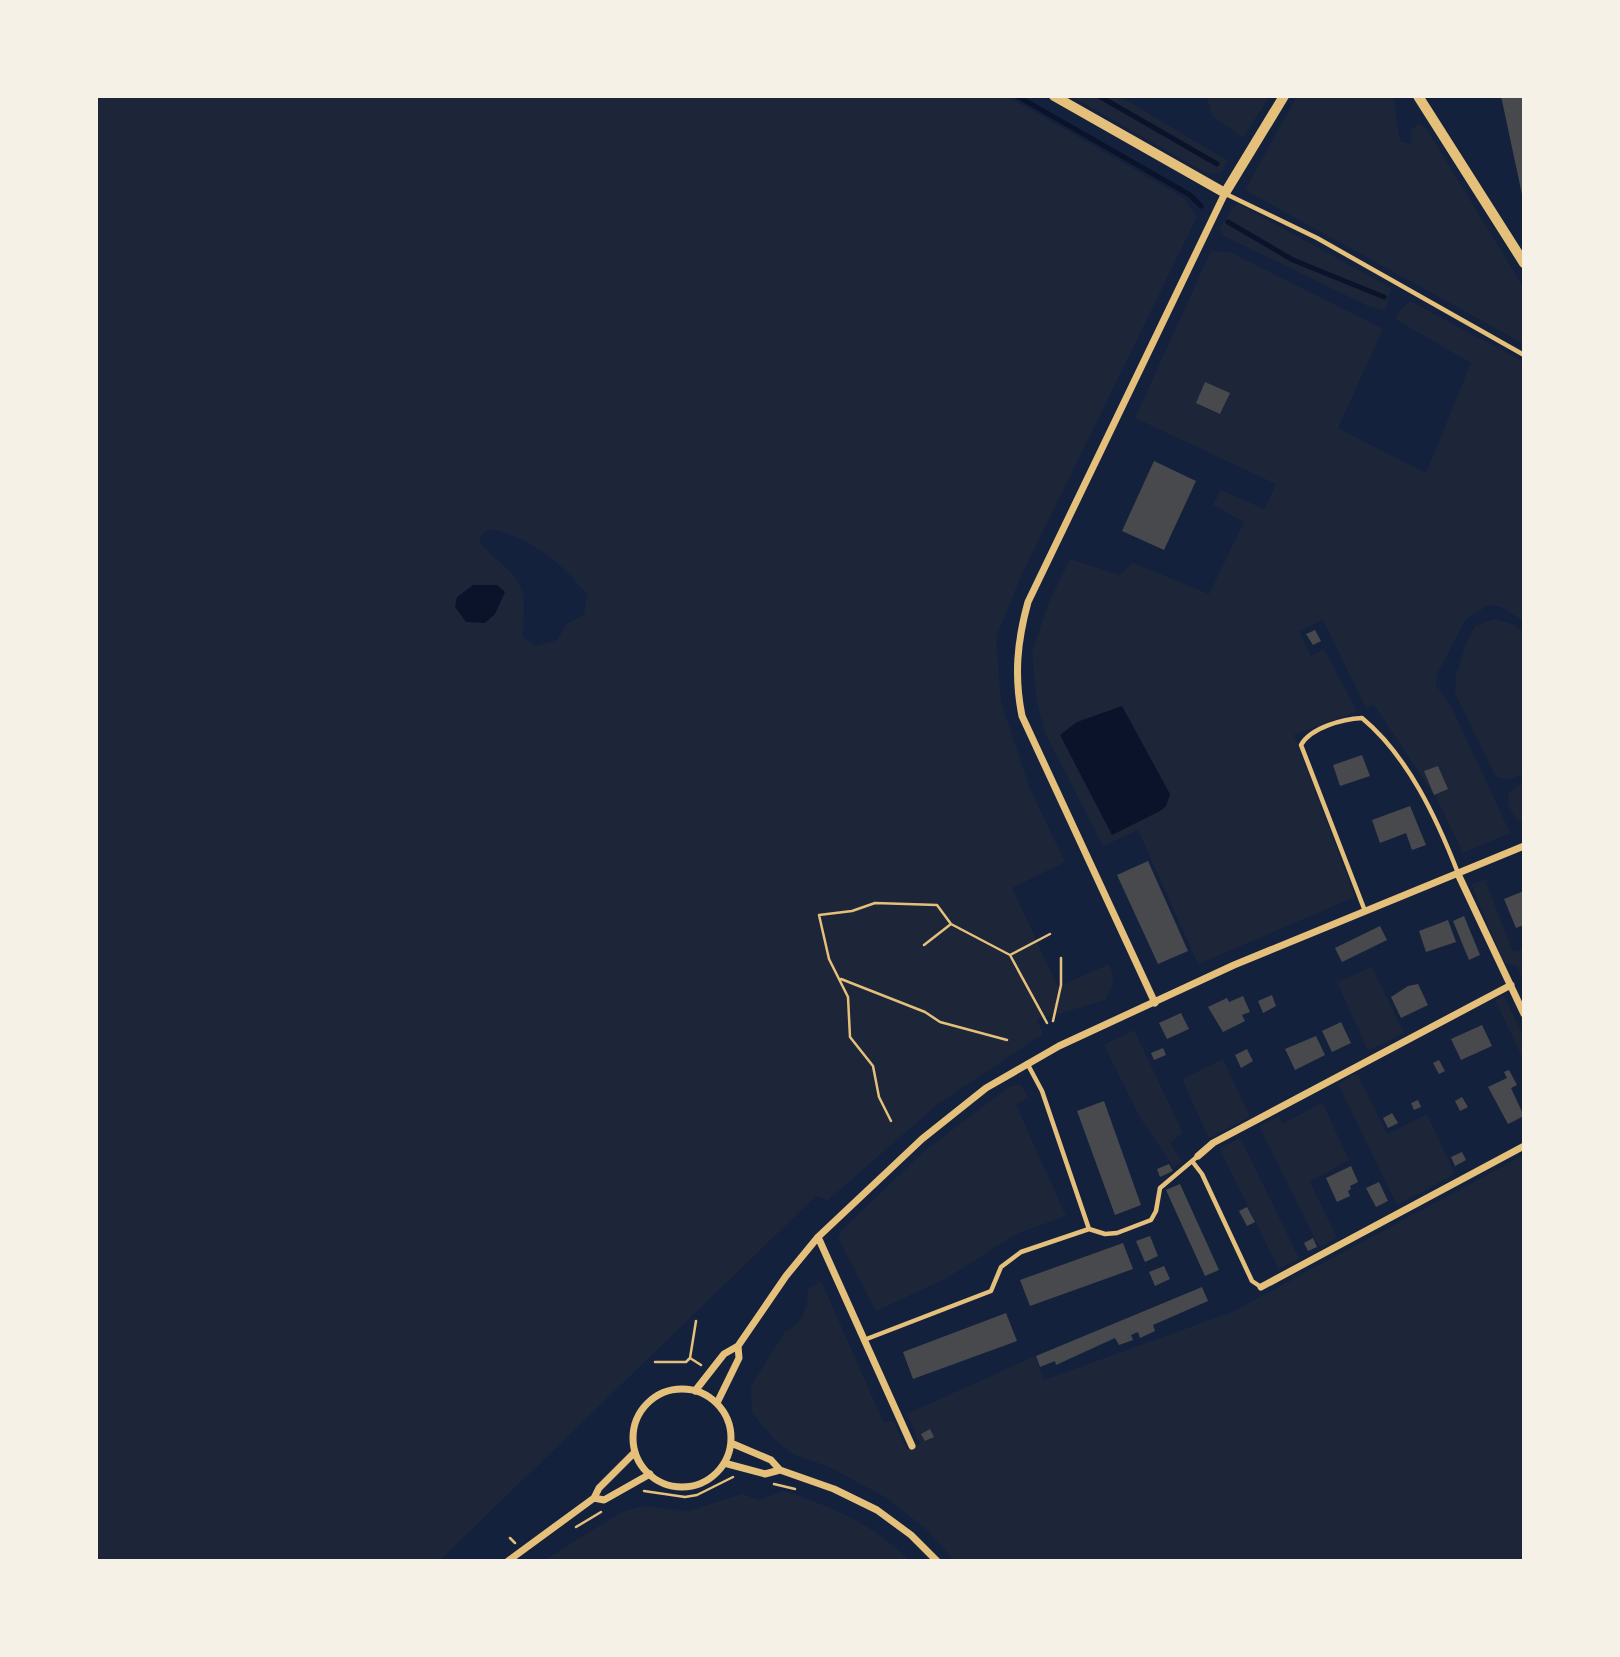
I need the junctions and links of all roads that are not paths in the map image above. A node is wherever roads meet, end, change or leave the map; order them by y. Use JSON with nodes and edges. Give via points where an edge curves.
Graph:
{"nodes":[{"id":1,"x":1054,"y":96,"type":"edge"},
{"id":2,"x":1284,"y":96,"type":"edge"},
{"id":3,"x":1418,"y":96,"type":"edge"},
{"id":4,"x":1225,"y":193,"type":"junction"},
{"id":5,"x":1524,"y":263,"type":"edge"},
{"id":6,"x":1524,"y":355,"type":"edge"},
{"id":7,"x":1524,"y":846,"type":"edge"},
{"id":8,"x":1458,"y":874,"type":"junction"},
{"id":9,"x":1365,"y":911,"type":"junction"},
{"id":10,"x":1511,"y":985,"type":"junction"},
{"id":11,"x":1155,"y":1003,"type":"junction"},
{"id":12,"x":1524,"y":1014,"type":"edge"},
{"id":13,"x":1027,"y":1063,"type":"junction"},
{"id":14,"x":1524,"y":1146,"type":"edge"},
{"id":15,"x":1195,"y":1158,"type":"junction"},
{"id":16,"x":1089,"y":1229,"type":"junction"},
{"id":17,"x":818,"y":1237,"type":"junction"},
{"id":18,"x":1261,"y":1287,"type":"joint"},
{"id":19,"x":863,"y":1340,"type":"junction"},
{"id":20,"x":738,"y":1346,"type":"junction"},
{"id":21,"x":695,"y":1391,"type":"junction"},
{"id":22,"x":717,"y":1403,"type":"junction"},
{"id":23,"x":731,"y":1443,"type":"junction"},
{"id":24,"x":912,"y":1446,"type":"dead end"},
{"id":25,"x":635,"y":1452,"type":"junction"},
{"id":26,"x":724,"y":1463,"type":"junction"},
{"id":27,"x":780,"y":1470,"type":"junction"},
{"id":28,"x":650,"y":1474,"type":"junction"},
{"id":29,"x":594,"y":1498,"type":"junction"},
{"id":30,"x":508,"y":1561,"type":"edge"},
{"id":31,"x":937,"y":1561,"type":"edge"}],
"edges":[{"from":1,"to":4,"type":"street"},
{"from":2,"to":4,"type":"street"},
{"from":3,"to":5,"type":"street"},
{"from":4,"to":6,"type":"lane","via":[[1317,238]]},
{"from":4,"to":11,"type":"street","via":[[1028,602],[1017,651],[1016,685],[1022,716]]},
{"from":7,"to":8,"type":"street"},
{"from":8,"to":9,"type":"street"},
{"from":8,"to":9,"type":"lane","via":[[1430,809],[1377,729],[1362,718],[1312,733],[1301,745]]},
{"from":8,"to":10,"type":"street"},
{"from":9,"to":11,"type":"street"},
{"from":10,"to":12,"type":"street"},
{"from":10,"to":15,"type":"street","via":[[1213,1143]]},
{"from":11,"to":13,"type":"street"},
{"from":13,"to":16,"type":"lane","via":[[1042,1091]]},
{"from":13,"to":17,"type":"street","via":[[961,1107]]},
{"from":14,"to":18,"type":"street"},
{"from":15,"to":16,"type":"lane","via":[[1160,1188],[1157,1211],[1150,1220],[1117,1233]]},
{"from":15,"to":18,"type":"lane","via":[[1252,1281]]},
{"from":16,"to":19,"type":"lane","via":[[1007,1260],[995,1286],[984,1294]]},
{"from":17,"to":19,"type":"street"},
{"from":17,"to":20,"type":"street"},
{"from":19,"to":24,"type":"street"},
{"from":20,"to":21,"type":"street","via":[[724,1354]]},
{"from":20,"to":22,"type":"street","via":[[739,1358]]},
{"from":21,"to":22,"type":"street"},
{"from":21,"to":25,"type":"street","via":[[671,1390],[646,1404],[635,1424]]},
{"from":22,"to":23,"type":"street","via":[[729,1421]]},
{"from":23,"to":26,"type":"street"},
{"from":23,"to":27,"type":"street","via":[[771,1460]]},
{"from":25,"to":28,"type":"street"},
{"from":25,"to":29,"type":"street","via":[[598,1488]]},
{"from":26,"to":27,"type":"street","via":[[765,1474]]},
{"from":26,"to":28,"type":"street","via":[[708,1479],[686,1487],[663,1483]]},
{"from":27,"to":31,"type":"street","via":[[877,1510]]},
{"from":28,"to":29,"type":"street","via":[[604,1500]]},
{"from":29,"to":30,"type":"street"}]}
